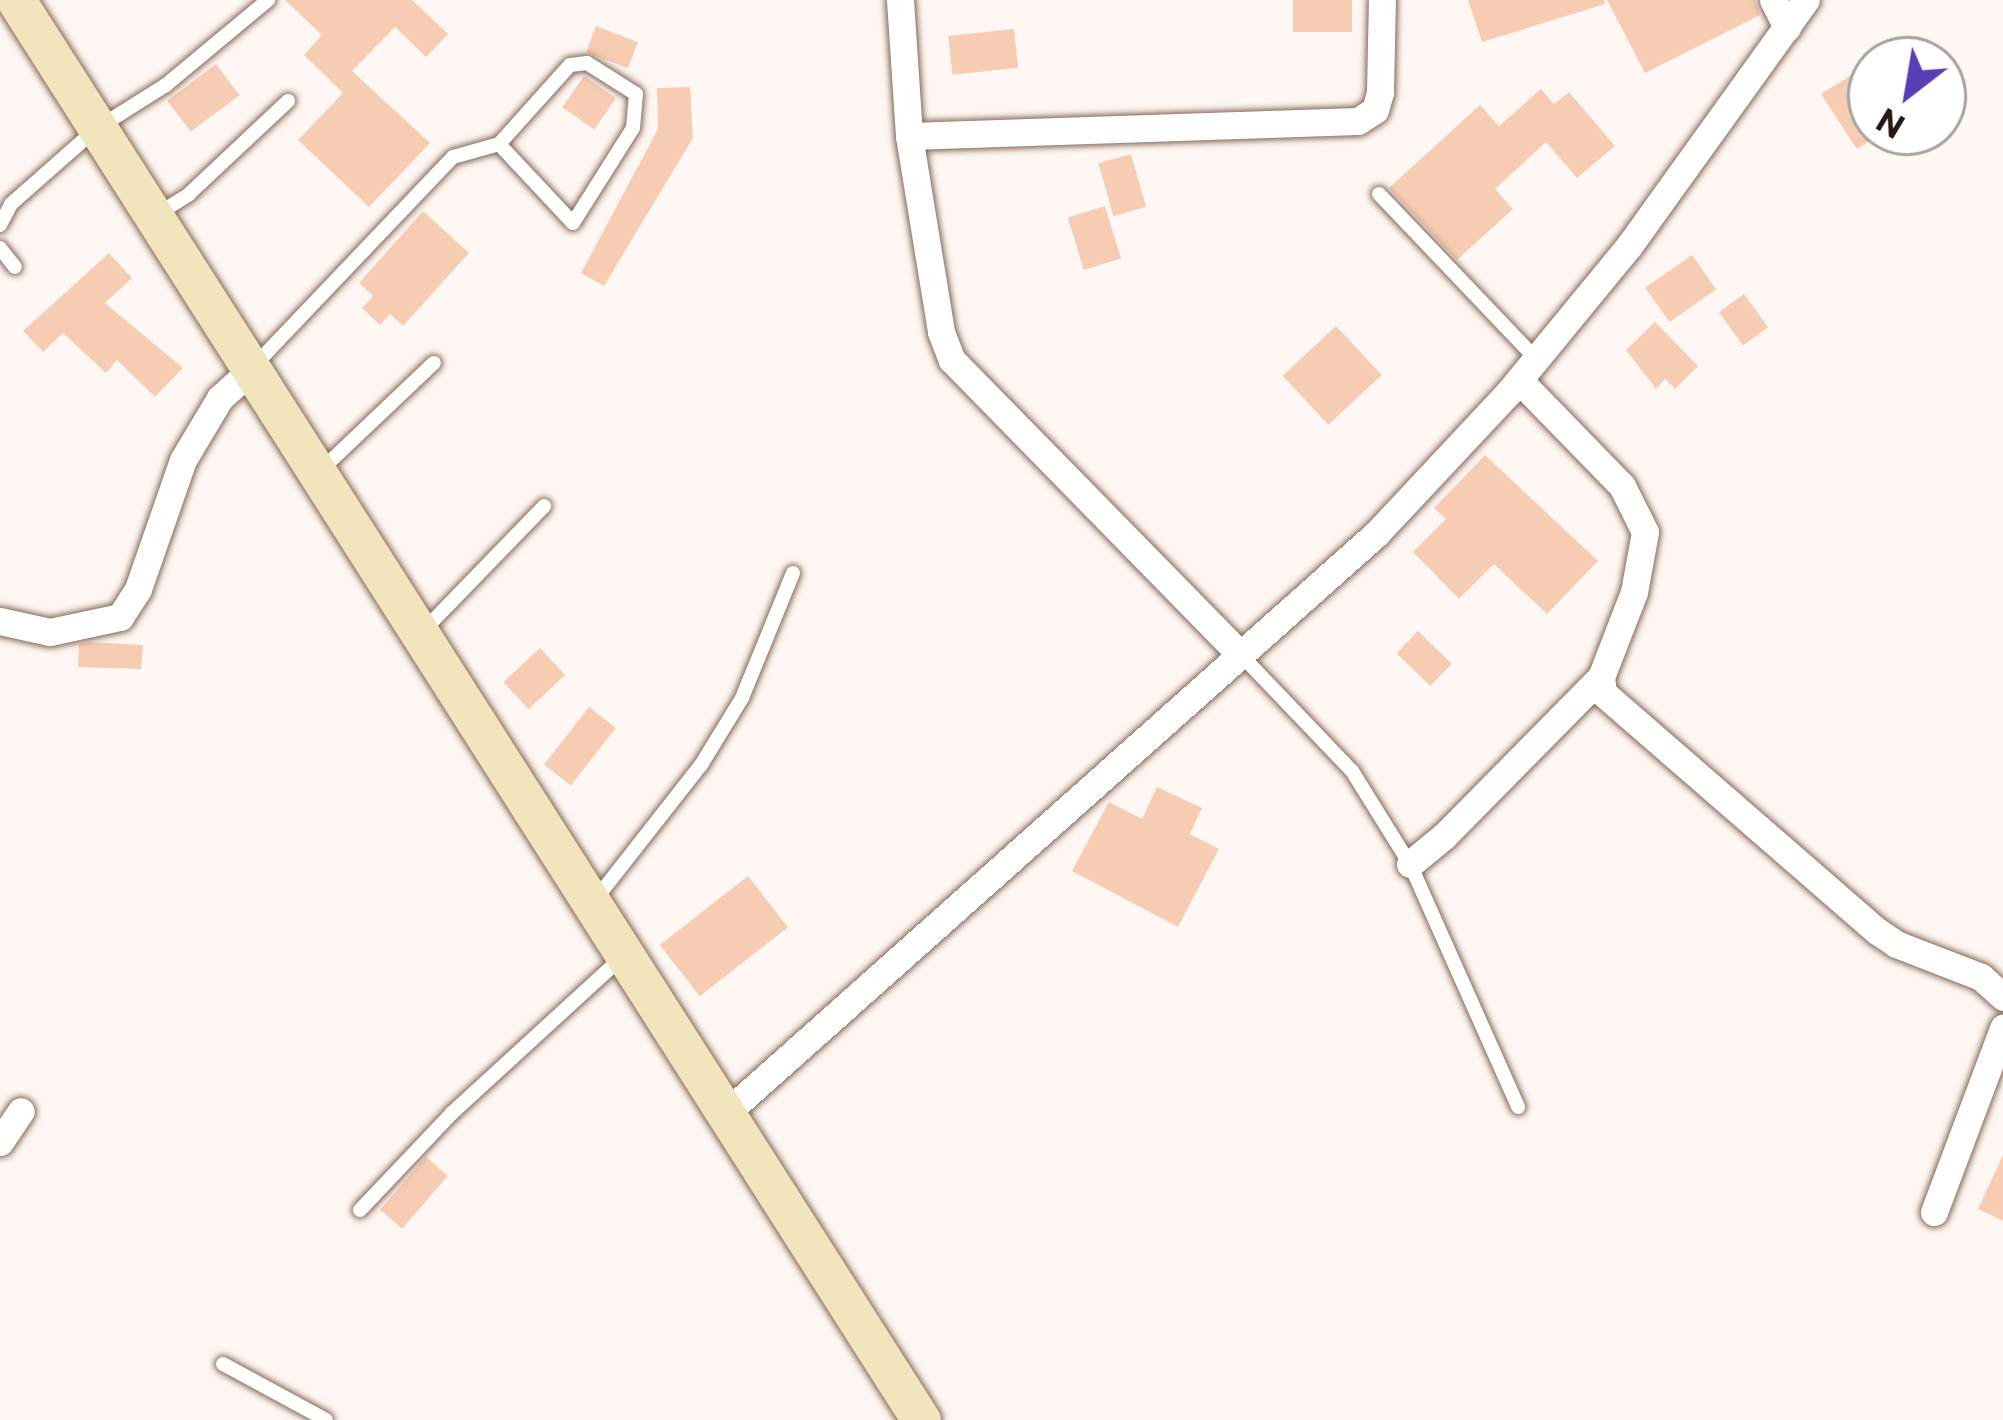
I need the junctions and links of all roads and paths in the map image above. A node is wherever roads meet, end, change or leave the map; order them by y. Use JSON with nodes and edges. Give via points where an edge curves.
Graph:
{"nodes":[{"id":1,"x":16,"y":0,"type":"edge"},
{"id":2,"x":268,"y":0,"type":"edge"},
{"id":3,"x":900,"y":0,"type":"edge"},
{"id":4,"x":1382,"y":0,"type":"edge"},
{"id":5,"x":1773,"y":0,"type":"edge"},
{"id":6,"x":1806,"y":0,"type":"edge"},
{"id":7,"x":1786,"y":28,"type":"junction"},
{"id":8,"x":288,"y":101,"type":"dead end"},
{"id":9,"x":96,"y":129,"type":"junction"},
{"id":10,"x":909,"y":136,"type":"junction"},
{"id":11,"x":499,"y":144,"type":"junction"},
{"id":12,"x":1379,"y":194,"type":"dead end"},
{"id":13,"x":152,"y":218,"type":"junction"},
{"id":14,"x":0,"y":225,"type":"edge"},
{"id":15,"x":0,"y":248,"type":"edge"},
{"id":16,"x":15,"y":267,"type":"dead end"},
{"id":17,"x":434,"y":363,"type":"dead end"},
{"id":18,"x":1528,"y":369,"type":"junction"},
{"id":19,"x":248,"y":372,"type":"junction"},
{"id":20,"x":315,"y":476,"type":"junction"},
{"id":21,"x":544,"y":506,"type":"dead end"},
{"id":22,"x":793,"y":573,"type":"dead end"},
{"id":23,"x":0,"y":621,"type":"edge"},
{"id":24,"x":418,"y":636,"type":"junction"},
{"id":25,"x":1242,"y":656,"type":"junction"},
{"id":26,"x":1601,"y":677,"type":"junction"},
{"id":27,"x":1410,"y":863,"type":"junction"},
{"id":28,"x":591,"y":905,"type":"junction"},
{"id":29,"x":623,"y":955,"type":"junction"},
{"id":30,"x":2003,"y":997,"type":"edge"},
{"id":31,"x":2003,"y":1028,"type":"edge"},
{"id":32,"x":1518,"y":1107,"type":"dead end"},
{"id":33,"x":21,"y":1111,"type":"dead end"},
{"id":34,"x":724,"y":1114,"type":"junction"},
{"id":35,"x":0,"y":1142,"type":"edge"},
{"id":36,"x":360,"y":1210,"type":"dead end"},
{"id":37,"x":1934,"y":1212,"type":"dead end"},
{"id":38,"x":224,"y":1364,"type":"dead end"},
{"id":39,"x":915,"y":1418,"type":"edge"},
{"id":40,"x":326,"y":1420,"type":"edge"}],
"edges":[{"from":1,"to":9,"type":"street"},
{"from":2,"to":9,"type":"lane","via":[[166,85]]},
{"from":3,"to":10,"type":"street"},
{"from":4,"to":10,"type":"street","via":[[1380,92],[1375,110],[1358,121]]},
{"from":5,"to":7,"type":"street"},
{"from":6,"to":7,"type":"street"},
{"from":7,"to":18,"type":"street","via":[[1629,246]]},
{"from":8,"to":13,"type":"lane"},
{"from":9,"to":13,"type":"street"},
{"from":9,"to":14,"type":"lane","via":[[11,205]]},
{"from":10,"to":25,"type":"street","via":[[952,360]]},
{"from":11,"to":11,"type":"lane","via":[[573,224],[633,128],[636,94],[587,63],[570,65]]},
{"from":11,"to":19,"type":"lane","via":[[452,157]]},
{"from":12,"to":18,"type":"lane"},
{"from":13,"to":19,"type":"street"},
{"from":15,"to":16,"type":"lane"},
{"from":17,"to":20,"type":"lane"},
{"from":18,"to":25,"type":"street","via":[[1377,532]]},
{"from":18,"to":26,"type":"street","via":[[1622,486],[1645,532],[1634,592]]},
{"from":19,"to":20,"type":"street"},
{"from":19,"to":23,"type":"street","via":[[220,398],[183,460],[138,589],[120,617],[50,632]]},
{"from":20,"to":24,"type":"street"},
{"from":21,"to":24,"type":"lane"},
{"from":22,"to":28,"type":"lane","via":[[742,698]]},
{"from":24,"to":28,"type":"street"},
{"from":25,"to":27,"type":"lane","via":[[1352,771]]},
{"from":25,"to":34,"type":"street"},
{"from":26,"to":27,"type":"street"},
{"from":26,"to":30,"type":"street","via":[[1603,693],[1877,931],[1981,977]]},
{"from":27,"to":32,"type":"lane"},
{"from":28,"to":29,"type":"street"},
{"from":29,"to":34,"type":"street"},
{"from":29,"to":36,"type":"lane"},
{"from":31,"to":37,"type":"street"},
{"from":33,"to":35,"type":"street"},
{"from":34,"to":39,"type":"street"},
{"from":38,"to":40,"type":"lane"}]}
